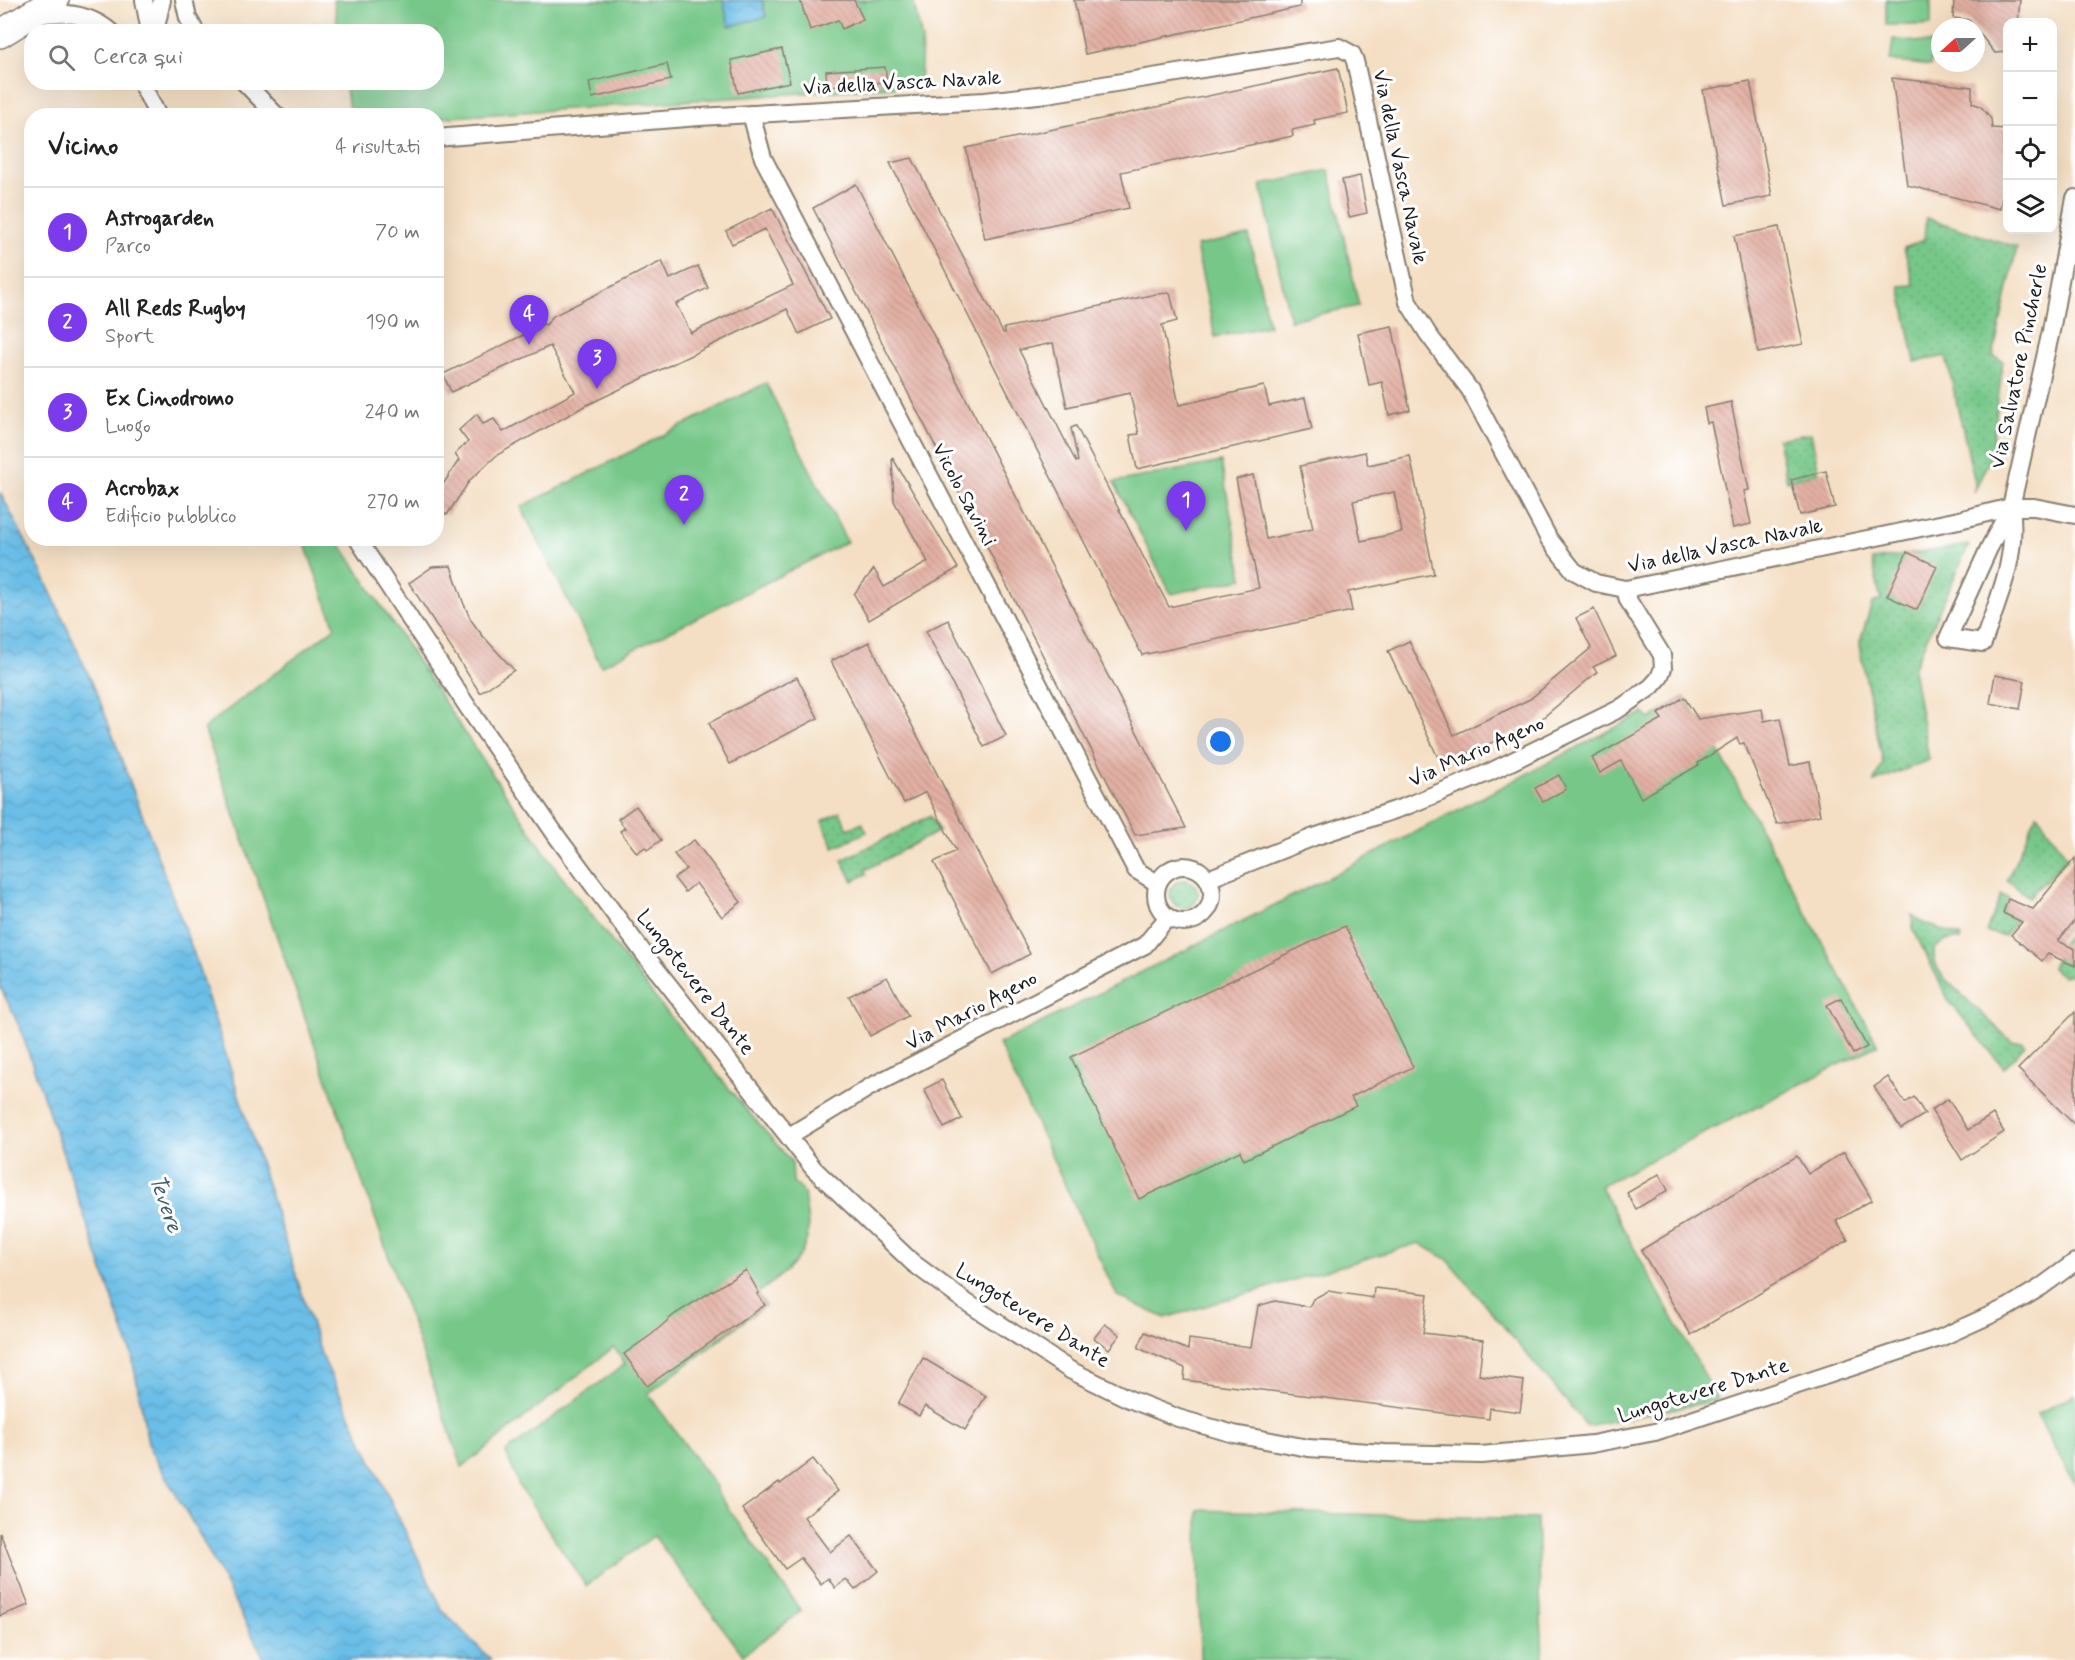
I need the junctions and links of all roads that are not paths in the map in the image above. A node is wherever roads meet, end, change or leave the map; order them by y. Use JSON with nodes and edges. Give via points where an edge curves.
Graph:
{"nodes":[{"id":1,"x":55,"y":0,"type":"edge"},
{"id":2,"x":144,"y":0,"type":"edge"},
{"id":3,"x":162,"y":0,"type":"edge"},
{"id":4,"x":184,"y":0,"type":"edge"},
{"id":5,"x":28,"y":16,"type":"junction"},
{"id":6,"x":99,"y":24,"type":"edge"},
{"id":7,"x":148,"y":24,"type":"edge"},
{"id":8,"x":157,"y":24,"type":"edge"},
{"id":9,"x":191,"y":24,"type":"edge"},
{"id":10,"x":0,"y":34,"type":"edge"},
{"id":11,"x":145,"y":90,"type":"edge"},
{"id":12,"x":155,"y":90,"type":"edge"},
{"id":13,"x":252,"y":90,"type":"edge"},
{"id":14,"x":155,"y":108,"type":"edge"},
{"id":15,"x":269,"y":108,"type":"edge"},
{"id":16,"x":751,"y":114,"type":"junction"},
{"id":17,"x":444,"y":137,"type":"edge"},
{"id":18,"x":2075,"y":198,"type":"edge"},
{"id":19,"x":2011,"y":507,"type":"junction"},
{"id":20,"x":2075,"y":515,"type":"edge"},
{"id":21,"x":362,"y":546,"type":"edge"},
{"id":22,"x":1625,"y":589,"type":"junction"},
{"id":23,"x":1208,"y":879,"type":"junction"},
{"id":24,"x":1158,"y":883,"type":"junction"},
{"id":25,"x":1167,"y":918,"type":"junction"},
{"id":26,"x":789,"y":1136,"type":"junction"},
{"id":27,"x":2075,"y":1262,"type":"edge"}],
"edges":[{"from":1,"to":5,"type":"main road"},
{"from":2,"to":7,"type":"street"},
{"from":3,"to":8,"type":"street"},
{"from":4,"to":9,"type":"street"},
{"from":5,"to":6,"type":"street","via":[[77,15]]},
{"from":5,"to":10,"type":"main road"},
{"from":11,"to":14,"type":"street"},
{"from":12,"to":14,"type":"street"},
{"from":13,"to":15,"type":"street"},
{"from":16,"to":17,"type":"street","name":"Via della Vasca Navale"},
{"from":16,"to":22,"type":"street","name":"Via della Vasca Navale","via":[[985,101],[1331,48],[1346,49],[1355,61],[1408,302],[1470,390],[1559,554],[1588,580]]},
{"from":16,"to":24,"type":"street","name":"Vicolo Savini","via":[[763,158],[1136,870]]},
{"from":18,"to":19,"type":"street","name":"Via Salvatore Pincherle","via":[[2051,331]]},
{"from":19,"to":19,"type":"street","via":[[1989,548],[1948,638],[1983,643],[2012,548]]},
{"from":19,"to":20,"type":"street","name":"Via della Vasca Navale"},
{"from":19,"to":22,"type":"street","name":"Via della Vasca Navale"},
{"from":21,"to":26,"type":"street","name":"Lungotevere Dante","via":[[558,838]]},
{"from":22,"to":23,"type":"street","name":"Via Mario Ageno","via":[[1662,656],[1663,668],[1651,687],[1619,709],[1490,772]]},
{"from":23,"to":24,"type":"street","via":[[1186,866],[1169,870]]},
{"from":23,"to":25,"type":"street","via":[[1212,898],[1204,915],[1186,923]]},
{"from":24,"to":25,"type":"street","via":[[1156,902]]},
{"from":25,"to":26,"type":"street","name":"Via Mario Ageno","via":[[1145,945],[870,1088]]},
{"from":26,"to":27,"type":"street","name":"Lungotevere Dante","via":[[814,1169],[913,1263],[1070,1370],[1178,1418],[1233,1434],[1308,1448],[1482,1455],[1592,1444],[1655,1432],[1940,1338],[2008,1307]]}]}
